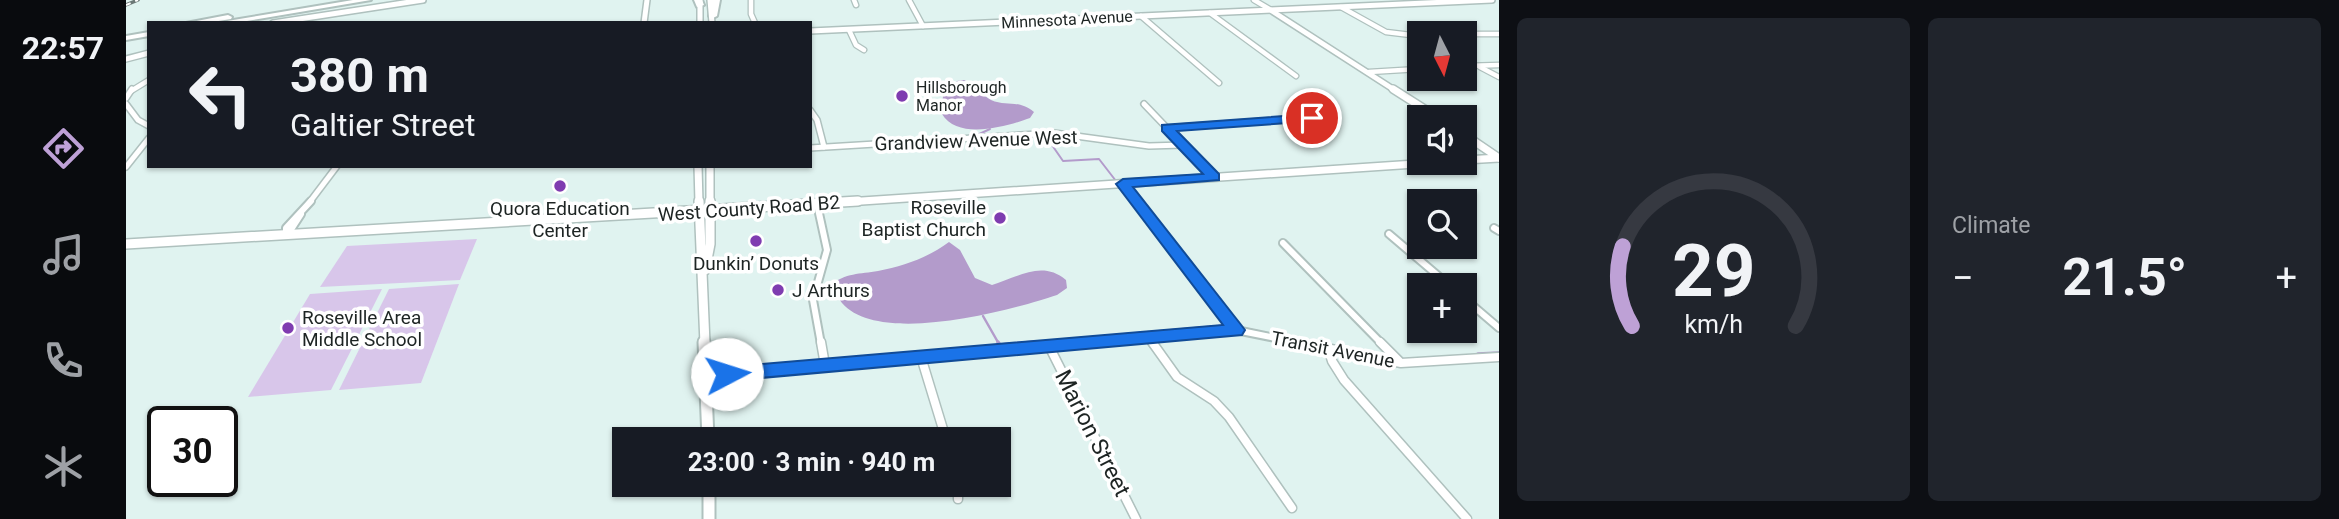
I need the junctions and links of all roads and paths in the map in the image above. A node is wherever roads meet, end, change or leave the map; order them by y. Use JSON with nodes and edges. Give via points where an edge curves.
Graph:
{"nodes":[{"id":1,"x":337,"y":0,"type":"edge"},
{"id":2,"x":367,"y":0,"type":"edge"},
{"id":3,"x":423,"y":0,"type":"edge"},
{"id":4,"x":648,"y":0,"type":"edge"},
{"id":5,"x":710,"y":0,"type":"edge"},
{"id":6,"x":716,"y":0,"type":"edge"},
{"id":7,"x":751,"y":0,"type":"edge"},
{"id":8,"x":909,"y":0,"type":"edge"},
{"id":9,"x":1254,"y":0,"type":"edge"},
{"id":10,"x":1492,"y":0,"type":"edge"},
{"id":11,"x":699,"y":2,"type":"edge"},
{"id":12,"x":1341,"y":7,"type":"junction"},
{"id":13,"x":1271,"y":10,"type":"junction"},
{"id":14,"x":1210,"y":13,"type":"junction"},
{"id":15,"x":1140,"y":16,"type":"junction"},
{"id":16,"x":712,"y":19,"type":"edge"},
{"id":17,"x":203,"y":21,"type":"edge"},
{"id":18,"x":232,"y":21,"type":"edge"},
{"id":19,"x":284,"y":21,"type":"edge"},
{"id":20,"x":644,"y":21,"type":"edge"},
{"id":21,"x":700,"y":21,"type":"edge"},
{"id":22,"x":754,"y":21,"type":"edge"},
{"id":23,"x":923,"y":26,"type":"junction"},
{"id":24,"x":849,"y":30,"type":"junction"},
{"id":25,"x":812,"y":31,"type":"edge"},
{"id":26,"x":147,"y":32,"type":"edge"},
{"id":27,"x":1477,"y":34,"type":"edge"},
{"id":28,"x":1499,"y":34,"type":"edge"},
{"id":29,"x":126,"y":35,"type":"edge"},
{"id":30,"x":1407,"y":35,"type":"edge"},
{"id":31,"x":864,"y":50,"type":"dead end"},
{"id":32,"x":147,"y":54,"type":"edge"},
{"id":33,"x":126,"y":59,"type":"edge"},
{"id":34,"x":1499,"y":65,"type":"edge"},
{"id":35,"x":1478,"y":66,"type":"joint"},
{"id":36,"x":1407,"y":70,"type":"edge"},
{"id":37,"x":1369,"y":72,"type":"junction"},
{"id":38,"x":1296,"y":76,"type":"dead end"},
{"id":39,"x":1499,"y":77,"type":"edge"},
{"id":40,"x":147,"y":81,"type":"edge"},
{"id":41,"x":1219,"y":83,"type":"dead end"},
{"id":42,"x":126,"y":98,"type":"edge"},
{"id":43,"x":126,"y":104,"type":"edge"},
{"id":44,"x":1144,"y":104,"type":"dead end"},
{"id":45,"x":1419,"y":105,"type":"edge"},
{"id":46,"x":812,"y":113,"type":"edge"},
{"id":47,"x":1336,"y":116,"type":"dead end"},
{"id":48,"x":147,"y":125,"type":"edge"},
{"id":49,"x":1167,"y":128,"type":"junction"},
{"id":50,"x":147,"y":141,"type":"edge"},
{"id":51,"x":1477,"y":143,"type":"edge"},
{"id":52,"x":1183,"y":145,"type":"junction"},
{"id":53,"x":824,"y":147,"type":"junction"},
{"id":54,"x":812,"y":148,"type":"edge"},
{"id":55,"x":1499,"y":158,"type":"edge"},
{"id":56,"x":1477,"y":159,"type":"edge"},
{"id":57,"x":1407,"y":164,"type":"edge"},
{"id":58,"x":126,"y":167,"type":"edge"},
{"id":59,"x":336,"y":168,"type":"edge"},
{"id":60,"x":698,"y":168,"type":"edge"},
{"id":61,"x":710,"y":168,"type":"edge"},
{"id":62,"x":1214,"y":177,"type":"junction"},
{"id":63,"x":1123,"y":184,"type":"junction"},
{"id":64,"x":817,"y":204,"type":"junction"},
{"id":65,"x":711,"y":211,"type":"junction"},
{"id":66,"x":698,"y":212,"type":"junction"},
{"id":67,"x":1390,"y":234,"type":"dead end"},
{"id":68,"x":286,"y":235,"type":"junction"},
{"id":69,"x":1283,"y":243,"type":"dead end"},
{"id":70,"x":126,"y":244,"type":"edge"},
{"id":71,"x":1435,"y":273,"type":"edge"},
{"id":72,"x":703,"y":278,"type":"junction"},
{"id":73,"x":1477,"y":309,"type":"edge"},
{"id":74,"x":1499,"y":328,"type":"edge"},
{"id":75,"x":1236,"y":330,"type":"junction"},
{"id":76,"x":1149,"y":338,"type":"junction"},
{"id":77,"x":1049,"y":346,"type":"junction"},
{"id":78,"x":1328,"y":348,"type":"junction"},
{"id":79,"x":920,"y":357,"type":"junction"},
{"id":80,"x":1499,"y":357,"type":"edge"},
{"id":81,"x":1401,"y":363,"type":"junction"},
{"id":82,"x":825,"y":365,"type":"junction"},
{"id":83,"x":707,"y":375,"type":"junction"},
{"id":84,"x":708,"y":427,"type":"edge"},
{"id":85,"x":942,"y":427,"type":"edge"},
{"id":86,"x":709,"y":497,"type":"edge"},
{"id":87,"x":1292,"y":508,"type":"dead end"},
{"id":88,"x":709,"y":519,"type":"edge"},
{"id":89,"x":1136,"y":519,"type":"edge"},
{"id":90,"x":1467,"y":519,"type":"edge"}],
"edges":[{"from":1,"to":17,"type":"highway"},
{"from":2,"to":18,"type":"highway"},
{"from":3,"to":19,"type":"street"},
{"from":4,"to":20,"type":"street"},
{"from":5,"to":16,"type":"street"},
{"from":6,"to":16,"type":"highway"},
{"from":7,"to":22,"type":"street"},
{"from":8,"to":23,"type":"street"},
{"from":9,"to":13,"type":"street"},
{"from":10,"to":12,"type":"street","name":"Minnesota Avenue"},
{"from":11,"to":21,"type":"street"},
{"from":12,"to":13,"type":"street","name":"Minnesota Avenue"},
{"from":12,"to":30,"type":"street","via":[[1386,32]]},
{"from":13,"to":14,"type":"street","name":"Minnesota Avenue"},
{"from":13,"to":37,"type":"street"},
{"from":14,"to":15,"type":"street","name":"Minnesota Avenue"},
{"from":14,"to":38,"type":"street"},
{"from":15,"to":23,"type":"street","name":"Minnesota Avenue"},
{"from":15,"to":41,"type":"street"},
{"from":23,"to":24,"type":"street","name":"Minnesota Avenue"},
{"from":24,"to":25,"type":"street","name":"Minnesota Avenue"},
{"from":24,"to":31,"type":"street"},
{"from":26,"to":29,"type":"highway"},
{"from":27,"to":28,"type":"street"},
{"from":32,"to":33,"type":"street"},
{"from":34,"to":35,"type":"street"},
{"from":35,"to":39,"type":"street"},
{"from":36,"to":37,"type":"street"},
{"from":37,"to":45,"type":"street"},
{"from":40,"to":42,"type":"street"},
{"from":43,"to":48,"type":"street"},
{"from":44,"to":49,"type":"street"},
{"from":46,"to":53,"type":"street"},
{"from":47,"to":49,"type":"street"},
{"from":49,"to":52,"type":"street"},
{"from":50,"to":58,"type":"street"},
{"from":51,"to":55,"type":"street"},
{"from":52,"to":53,"type":"street","name":"Grandview Avenue West","via":[[1149,146],[1054,133]]},
{"from":52,"to":62,"type":"street"},
{"from":53,"to":54,"type":"street","name":"Grandview Avenue West"},
{"from":55,"to":56,"type":"main road"},
{"from":57,"to":62,"type":"street","name":"West County Road B2"},
{"from":59,"to":68,"type":"street"},
{"from":60,"to":66,"type":"street"},
{"from":61,"to":65,"type":"street"},
{"from":62,"to":63,"type":"street","name":"West County Road B2"},
{"from":63,"to":64,"type":"street","name":"West County Road B2"},
{"from":63,"to":75,"type":"street"},
{"from":64,"to":65,"type":"street","name":"West County Road B2"},
{"from":64,"to":82,"type":"street","via":[[827,250],[813,300]]},
{"from":65,"to":66,"type":"street","name":"West County Road B2"},
{"from":65,"to":72,"type":"street"},
{"from":66,"to":68,"type":"street","name":"West County Road B2"},
{"from":66,"to":72,"type":"main road"},
{"from":67,"to":71,"type":"street"},
{"from":68,"to":70,"type":"street","name":"West County Road B2"},
{"from":69,"to":81,"type":"street"},
{"from":72,"to":83,"type":"street"},
{"from":73,"to":74,"type":"street"},
{"from":75,"to":76,"type":"street","name":"Transit Avenue"},
{"from":75,"to":78,"type":"street","name":"Transit Avenue"},
{"from":76,"to":77,"type":"street","name":"Transit Avenue"},
{"from":76,"to":87,"type":"street","via":[[1177,377],[1214,401],[1229,417]]},
{"from":77,"to":79,"type":"street","name":"Transit Avenue"},
{"from":77,"to":89,"type":"street","name":"Marion Street"},
{"from":78,"to":81,"type":"street","name":"Transit Avenue"},
{"from":78,"to":90,"type":"street","via":[[1343,380]]},
{"from":79,"to":82,"type":"street","name":"Transit Avenue"},
{"from":79,"to":85,"type":"street"},
{"from":80,"to":81,"type":"street","name":"Transit Avenue"},
{"from":82,"to":83,"type":"street","name":"Transit Avenue"},
{"from":83,"to":84,"type":"street"},
{"from":86,"to":88,"type":"street"}]}
